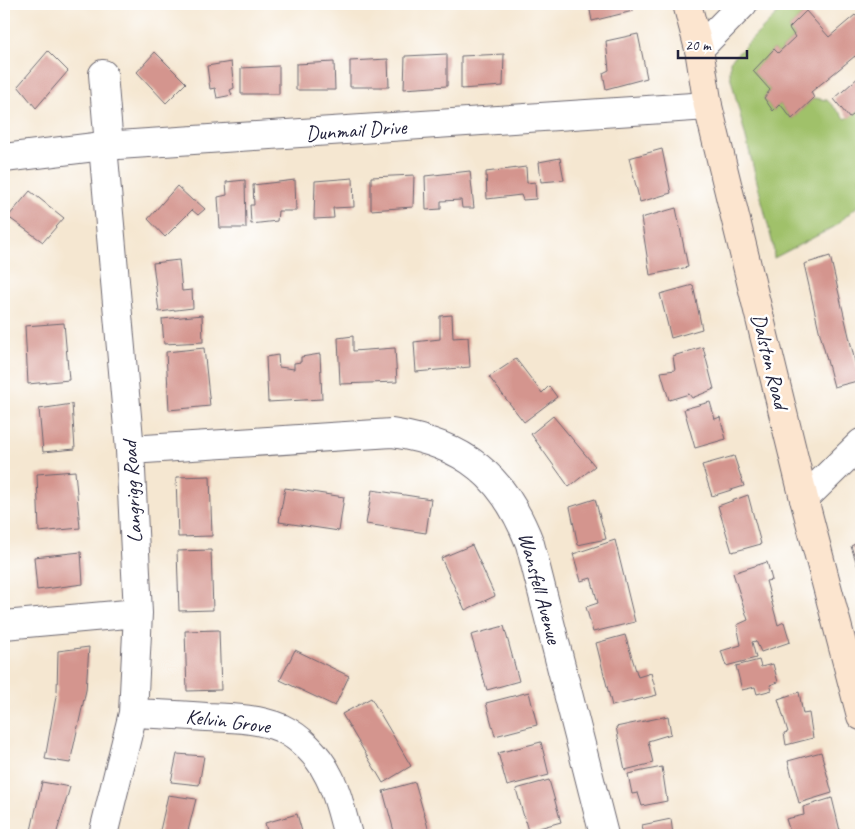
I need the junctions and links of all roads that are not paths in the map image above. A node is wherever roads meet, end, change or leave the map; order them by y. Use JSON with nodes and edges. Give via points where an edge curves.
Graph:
{"nodes":[{"id":1,"x":687,"y":4,"type":"edge"},
{"id":2,"x":743,"y":4,"type":"edge"},
{"id":3,"x":699,"y":49,"type":"junction"},
{"id":4,"x":103,"y":74,"type":"dead end"},
{"id":5,"x":708,"y":106,"type":"junction"},
{"id":6,"x":106,"y":146,"type":"junction"},
{"id":7,"x":4,"y":158,"type":"edge"},
{"id":8,"x":861,"y":443,"type":"edge"},
{"id":9,"x":130,"y":450,"type":"junction"},
{"id":10,"x":804,"y":499,"type":"junction"},
{"id":11,"x":138,"y":613,"type":"junction"},
{"id":12,"x":4,"y":625,"type":"edge"},
{"id":13,"x":133,"y":713,"type":"junction"},
{"id":14,"x":861,"y":716,"type":"edge"},
{"id":15,"x":103,"y":835,"type":"edge"},
{"id":16,"x":348,"y":835,"type":"edge"},
{"id":17,"x":604,"y":835,"type":"edge"}],
"edges":[{"from":1,"to":3,"type":"main road","name":"Dalston Road"},
{"from":2,"to":3,"type":"street"},
{"from":3,"to":5,"type":"main road","name":"Dalston Road"},
{"from":4,"to":6,"type":"street","name":"Langrigg Road"},
{"from":5,"to":6,"type":"street","name":"Dunmail Drive"},
{"from":5,"to":10,"type":"main road","name":"Dalston Road"},
{"from":6,"to":7,"type":"street","name":"Dunmail Drive"},
{"from":6,"to":9,"type":"street","name":"Langrigg Road"},
{"from":8,"to":10,"type":"street"},
{"from":9,"to":11,"type":"street","name":"Langrigg Road"},
{"from":9,"to":17,"type":"street","name":"Wansfell Avenue","via":[[392,433],[418,436],[442,444],[486,473],[506,495],[530,544]]},
{"from":10,"to":14,"type":"main road","name":"Dalston Road"},
{"from":11,"to":12,"type":"street"},
{"from":11,"to":13,"type":"street","name":"Langrigg Road"},
{"from":13,"to":15,"type":"street","name":"Langrigg Road"},
{"from":13,"to":16,"type":"street","name":"Kelvin Grove","via":[[238,718],[282,728],[312,752],[328,774]]}]}
